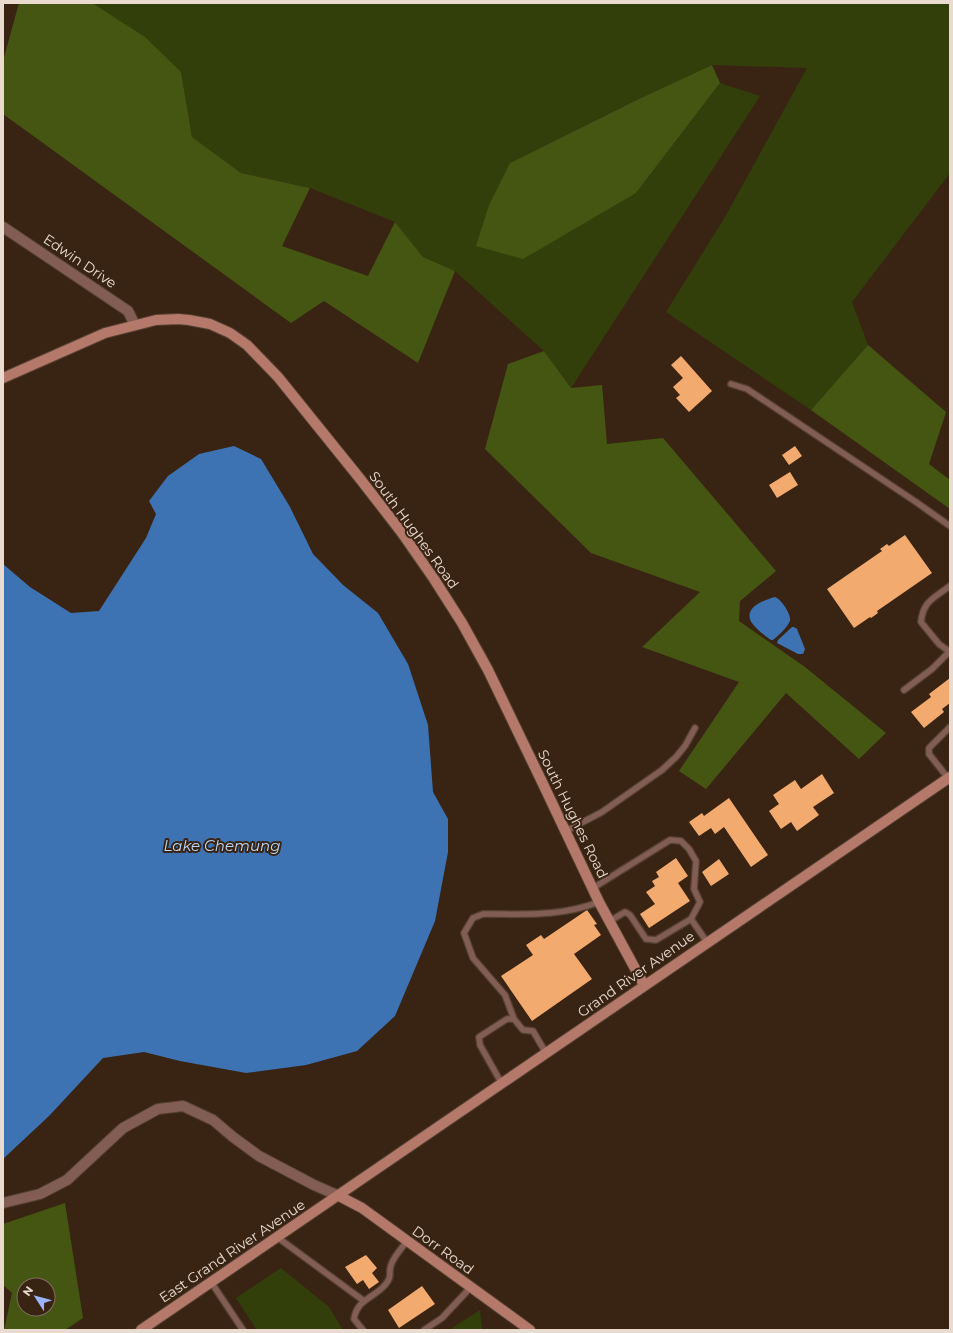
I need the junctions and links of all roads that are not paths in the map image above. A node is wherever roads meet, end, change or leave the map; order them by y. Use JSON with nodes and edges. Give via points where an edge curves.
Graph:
{"nodes":[{"id":1,"x":3,"y":227,"type":"edge"},
{"id":2,"x":135,"y":324,"type":"junction"},
{"id":3,"x":3,"y":378,"type":"edge"},
{"id":4,"x":731,"y":384,"type":"dead end"},
{"id":5,"x":950,"y":526,"type":"edge"},
{"id":6,"x":950,"y":586,"type":"edge"},
{"id":7,"x":950,"y":652,"type":"edge"},
{"id":8,"x":904,"y":690,"type":"dead end"},
{"id":9,"x":950,"y":727,"type":"edge"},
{"id":10,"x":695,"y":728,"type":"dead end"},
{"id":11,"x":949,"y":777,"type":"edge"},
{"id":12,"x":566,"y":832,"type":"junction"},
{"id":13,"x":593,"y":888,"type":"junction"},
{"id":14,"x":599,"y":902,"type":"junction"},
{"id":15,"x":691,"y":919,"type":"junction"},
{"id":16,"x":610,"y":921,"type":"junction"},
{"id":17,"x":707,"y":942,"type":"junction"},
{"id":18,"x":644,"y":985,"type":"junction"},
{"id":19,"x":514,"y":1019,"type":"junction"},
{"id":20,"x":546,"y":1053,"type":"junction"},
{"id":21,"x":502,"y":1084,"type":"junction"},
{"id":22,"x":339,"y":1196,"type":"junction"},
{"id":23,"x":3,"y":1203,"type":"edge"},
{"id":24,"x":277,"y":1238,"type":"junction"},
{"id":25,"x":407,"y":1241,"type":"junction"},
{"id":26,"x":211,"y":1282,"type":"junction"},
{"id":27,"x":471,"y":1287,"type":"junction"},
{"id":28,"x":364,"y":1301,"type":"junction"},
{"id":29,"x":141,"y":1330,"type":"edge"},
{"id":30,"x":243,"y":1330,"type":"edge"},
{"id":31,"x":363,"y":1330,"type":"edge"},
{"id":32,"x":424,"y":1330,"type":"edge"},
{"id":33,"x":530,"y":1330,"type":"edge"}],
"edges":[{"from":1,"to":2,"type":"street","name":"Edwin Drive","via":[[128,311]]},
{"from":2,"to":3,"type":"street","name":"South Hughes Road","via":[[105,333]]},
{"from":2,"to":12,"type":"street","name":"South Hughes Road","via":[[172,319],[210,324],[230,333],[247,345],[278,377],[402,533],[462,623],[488,670]]},
{"from":4,"to":5,"type":"lane","via":[[747,389]]},
{"from":6,"to":7,"type":"lane","via":[[929,601],[922,611],[921,622],[939,644]]},
{"from":7,"to":8,"type":"lane"},
{"from":9,"to":11,"type":"lane","via":[[929,748],[929,754]]},
{"from":10,"to":12,"type":"lane","via":[[685,746],[662,770],[602,812]]},
{"from":11,"to":17,"type":"street","name":"Grand River Avenue"},
{"from":12,"to":13,"type":"street","name":"South Hughes Road"},
{"from":13,"to":14,"type":"street","name":"South Hughes Road"},
{"from":13,"to":15,"type":"lane","via":[[670,840],[681,841],[696,861],[694,889],[700,902]]},
{"from":14,"to":16,"type":"street","name":"South Hughes Road"},
{"from":14,"to":19,"type":"lane","via":[[566,912],[483,914],[473,918],[464,933],[473,958],[505,995]]},
{"from":15,"to":16,"type":"lane","via":[[656,940],[646,939],[630,915],[625,912]]},
{"from":15,"to":17,"type":"lane"},
{"from":16,"to":18,"type":"street","name":"South Hughes Road"},
{"from":17,"to":18,"type":"street","name":"Grand River Avenue"},
{"from":18,"to":20,"type":"street","name":"Grand River Avenue"},
{"from":19,"to":20,"type":"lane","via":[[523,1030],[533,1031]]},
{"from":19,"to":21,"type":"lane","via":[[507,1019],[479,1037],[480,1045]]},
{"from":20,"to":21,"type":"street","name":"Grand River Avenue"},
{"from":21,"to":22,"type":"street","name":"Grand River Avenue"},
{"from":22,"to":23,"type":"street","via":[[259,1156],[213,1120],[183,1106],[158,1109],[123,1128],[60,1184],[40,1194]]},
{"from":22,"to":24,"type":"street","name":"East Grand River Avenue"},
{"from":22,"to":25,"type":"street","name":"Dorr Road","via":[[362,1208]]},
{"from":24,"to":26,"type":"street","name":"East Grand River Avenue"},
{"from":24,"to":28,"type":"lane"},
{"from":25,"to":27,"type":"street","name":"Dorr Road"},
{"from":25,"to":28,"type":"lane","via":[[390,1267],[391,1277],[384,1286]]},
{"from":26,"to":29,"type":"street","name":"East Grand River Avenue"},
{"from":26,"to":30,"type":"lane"},
{"from":27,"to":32,"type":"lane","via":[[442,1318]]},
{"from":27,"to":33,"type":"street","name":"Dorr Road"},
{"from":28,"to":31,"type":"lane","via":[[355,1312],[354,1319]]}]}
